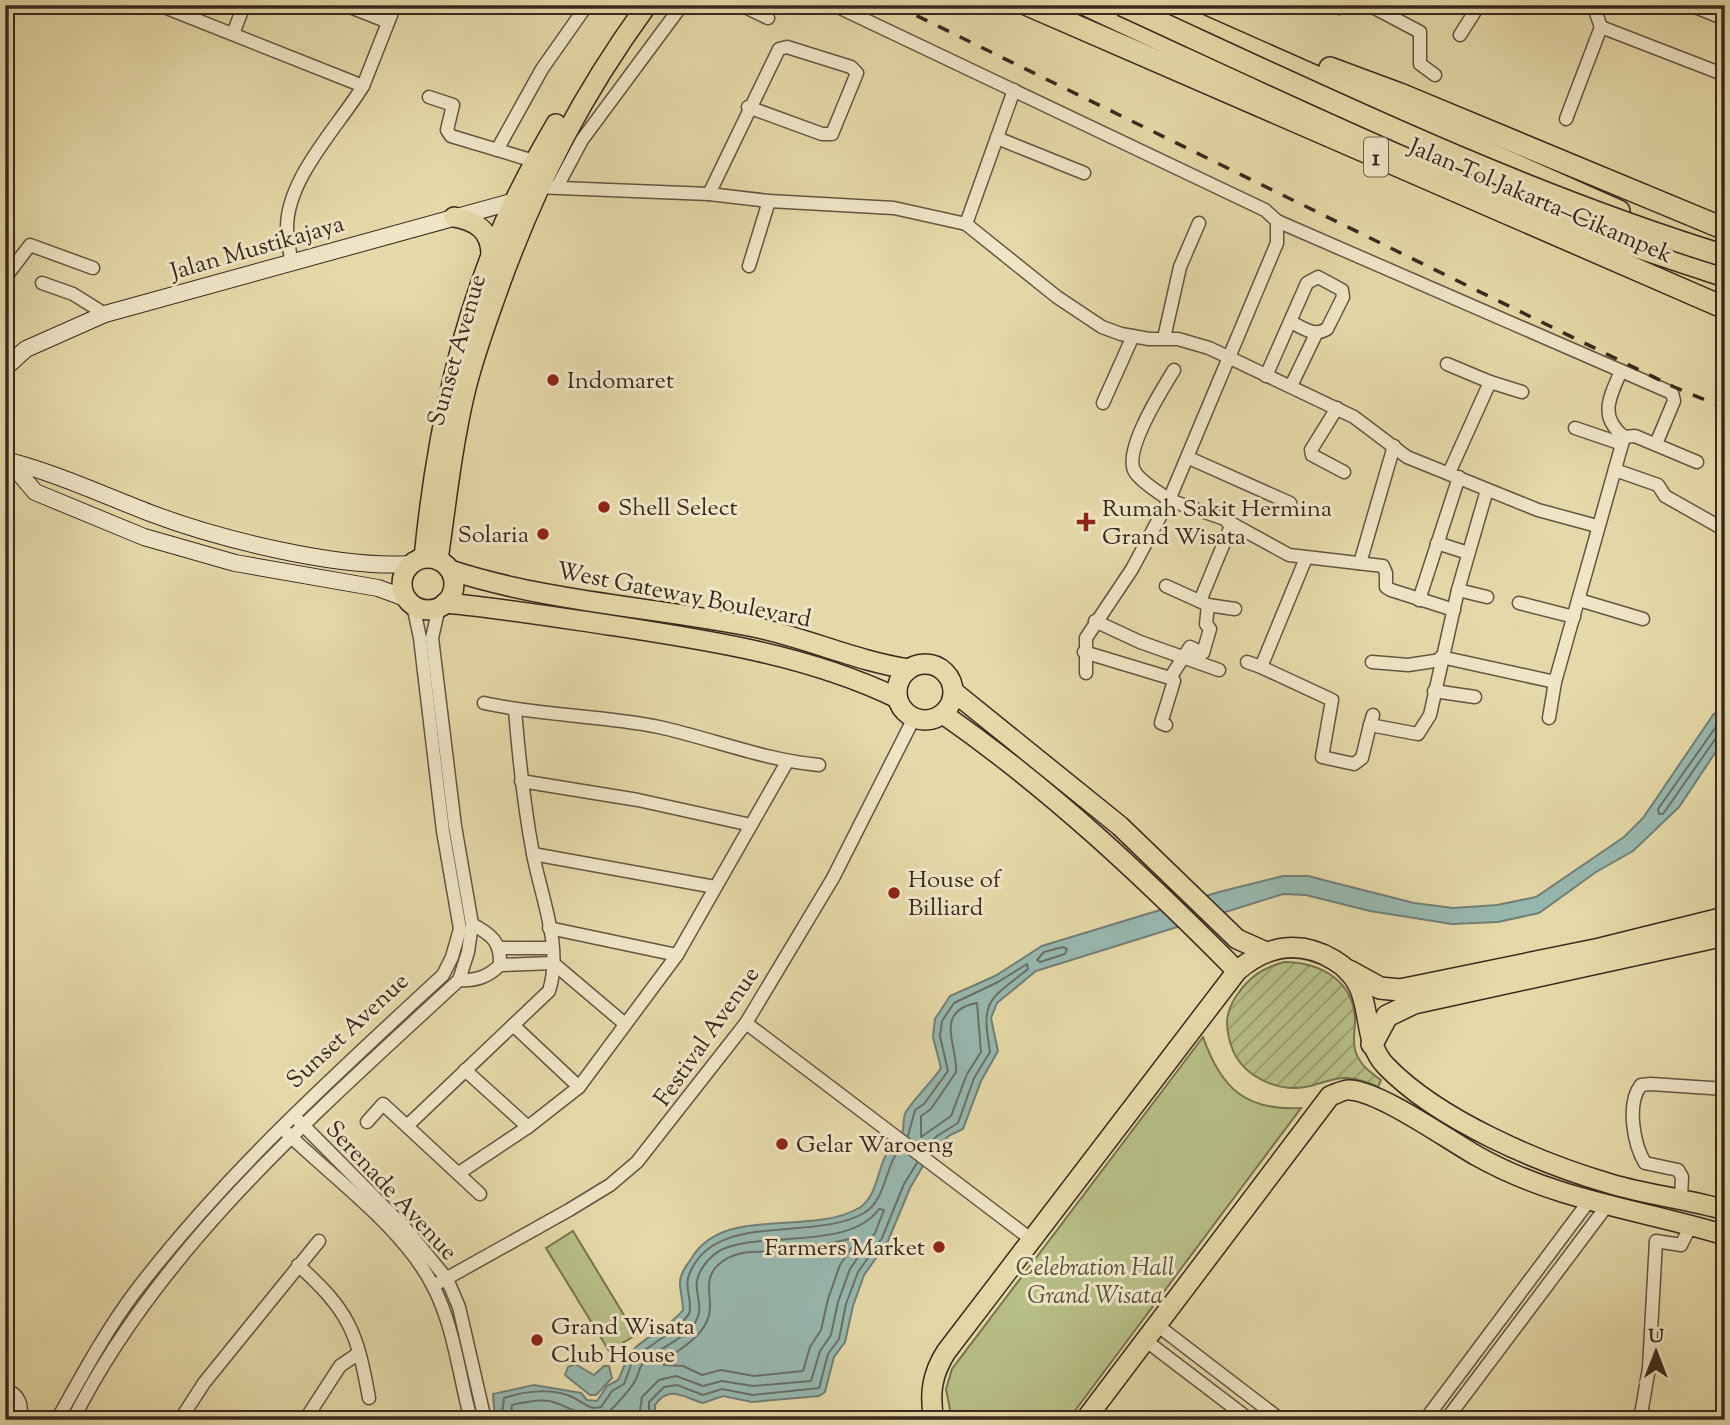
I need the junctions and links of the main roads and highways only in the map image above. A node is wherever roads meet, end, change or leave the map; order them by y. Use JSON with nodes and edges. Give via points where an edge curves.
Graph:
{"nodes":[{"id":1,"x":633,"y":5,"type":"edge"},
{"id":2,"x":647,"y":5,"type":"edge"},
{"id":3,"x":1028,"y":5,"type":"edge"},
{"id":4,"x":1086,"y":5,"type":"edge"},
{"id":5,"x":1122,"y":5,"type":"edge"},
{"id":6,"x":1155,"y":5,"type":"edge"},
{"id":7,"x":533,"y":192,"type":"junction"},
{"id":8,"x":454,"y":218,"type":"junction"},
{"id":9,"x":1725,"y":229,"type":"edge"},
{"id":10,"x":491,"y":253,"type":"junction"},
{"id":11,"x":1725,"y":258,"type":"edge"},
{"id":12,"x":1725,"y":276,"type":"edge"},
{"id":13,"x":1725,"y":308,"type":"edge"},
{"id":14,"x":7,"y":361,"type":"edge"},
{"id":15,"x":7,"y":460,"type":"edge"},
{"id":16,"x":239,"y":540,"type":"junction"},
{"id":17,"x":234,"y":563,"type":"junction"},
{"id":18,"x":431,"y":563,"type":"junction"},
{"id":19,"x":381,"y":566,"type":"junction"},
{"id":20,"x":378,"y":588,"type":"junction"},
{"id":21,"x":410,"y":602,"type":"junction"},
{"id":22,"x":442,"y":605,"type":"junction"},
{"id":23,"x":643,"y":609,"type":"junction"},
{"id":24,"x":639,"y":630,"type":"junction"},
{"id":25,"x":909,"y":669,"type":"junction"},
{"id":26,"x":954,"y":692,"type":"junction"},
{"id":27,"x":897,"y":698,"type":"junction"},
{"id":28,"x":943,"y":714,"type":"junction"},
{"id":29,"x":1120,"y":826,"type":"junction"},
{"id":30,"x":1107,"y":842,"type":"junction"},
{"id":31,"x":1725,"y":908,"type":"edge"},
{"id":32,"x":1725,"y":918,"type":"edge"},
{"id":33,"x":1659,"y":933,"type":"junction"},
{"id":34,"x":1725,"y":937,"type":"edge"},
{"id":35,"x":1264,"y":951,"type":"junction"},
{"id":36,"x":1237,"y":971,"type":"junction"},
{"id":37,"x":1349,"y":971,"type":"junction"},
{"id":38,"x":1372,"y":1044,"type":"junction"},
{"id":39,"x":1725,"y":1210,"type":"edge"},
{"id":40,"x":1725,"y":1235,"type":"edge"},
{"id":41,"x":934,"y":1420,"type":"edge"},
{"id":42,"x":1085,"y":1420,"type":"edge"}],
"edges":[{"from":1,"to":7,"type":"main road","via":[[584,74],[534,161]]},
{"from":2,"to":7,"type":"main road","via":[[574,116]]},
{"from":3,"to":13,"type":"highway","name":"Jalan Tol Jakarta–Cikampek","number":"1"},
{"from":4,"to":12,"type":"highway","number":"1","via":[[1568,224]]},
{"from":5,"to":11,"type":"highway","number":"1","bridge":true,"via":[[1470,162]]},
{"from":6,"to":9,"type":"highway","via":[[1400,94]]},
{"from":6,"to":11,"type":"highway","name":"Jalan Tol Jakarta–Cikampek","number":"1"},
{"from":7,"to":8,"type":"main road","name":"Jalan Mustikajaya"},
{"from":7,"to":10,"type":"main road","name":"Sunset Avenue"},
{"from":7,"to":18,"type":"main road","name":"Sunset Avenue","via":[[479,342]]},
{"from":8,"to":10,"type":"main road","via":[[481,228],[491,239]]},
{"from":8,"to":14,"type":"main road","name":"Jalan Mustikajaya","via":[[105,314]]},
{"from":10,"to":18,"type":"main road","name":"Sunset Avenue","via":[[447,407],[428,511]]},
{"from":15,"to":16,"type":"main road","name":"West Gateway Boulevard"},
{"from":15,"to":17,"type":"main road","name":"West Gateway Boulevard","via":[[35,492],[65,507],[144,537]]},
{"from":16,"to":17,"type":"main road"},
{"from":16,"to":19,"type":"main road","name":"West Gateway Boulevard"},
{"from":17,"to":20,"type":"main road","name":"West Gateway Boulevard"},
{"from":18,"to":19,"type":"main road","name":"West Gateway Boulevard"},
{"from":18,"to":21,"type":"main road","via":[[402,585]]},
{"from":18,"to":22,"type":"main road","via":[[454,584]]},
{"from":18,"to":23,"type":"main road","name":"West Gateway Boulevard","via":[[499,585]]},
{"from":19,"to":20,"type":"main road","via":[[384,578]]},
{"from":20,"to":21,"type":"main road","name":"West Gateway Boulevard"},
{"from":21,"to":22,"type":"main road","via":[[426,609]]},
{"from":22,"to":24,"type":"main road","name":"West Gateway Boulevard"},
{"from":23,"to":24,"type":"main road"},
{"from":23,"to":25,"type":"main road","name":"West Gateway Boulevard","via":[[756,628]]},
{"from":24,"to":27,"type":"main road","name":"West Gateway Boulevard","via":[[798,661],[867,683]]},
{"from":25,"to":26,"type":"main road","via":[[922,664],[936,666],[949,676]]},
{"from":25,"to":27,"type":"main road","via":[[899,682]]},
{"from":26,"to":28,"type":"main road"},
{"from":26,"to":29,"type":"main road"},
{"from":27,"to":28,"type":"main road","via":[[914,718],[929,720]]},
{"from":28,"to":30,"type":"main road"},
{"from":29,"to":30,"type":"main road"},
{"from":29,"to":35,"type":"main road","via":[[1237,939]]},
{"from":30,"to":36,"type":"main road"},
{"from":31,"to":33,"type":"highway"},
{"from":32,"to":33,"type":"highway"},
{"from":33,"to":37,"type":"highway","via":[[1401,990],[1380,988]]},
{"from":34,"to":38,"type":"highway","via":[[1414,1003],[1387,1016]]},
{"from":35,"to":36,"type":"main road"},
{"from":35,"to":37,"type":"main road","via":[[1280,947],[1307,950],[1334,959]]},
{"from":36,"to":41,"type":"main road","via":[[940,1361],[930,1397]]},
{"from":37,"to":38,"type":"main road","via":[[1364,995]]},
{"from":38,"to":39,"type":"main road","via":[[1385,1066],[1442,1110],[1492,1138],[1612,1185]]},
{"from":40,"to":42,"type":"main road","via":[[1537,1184],[1482,1159],[1373,1095],[1348,1089],[1330,1096]]}]}
